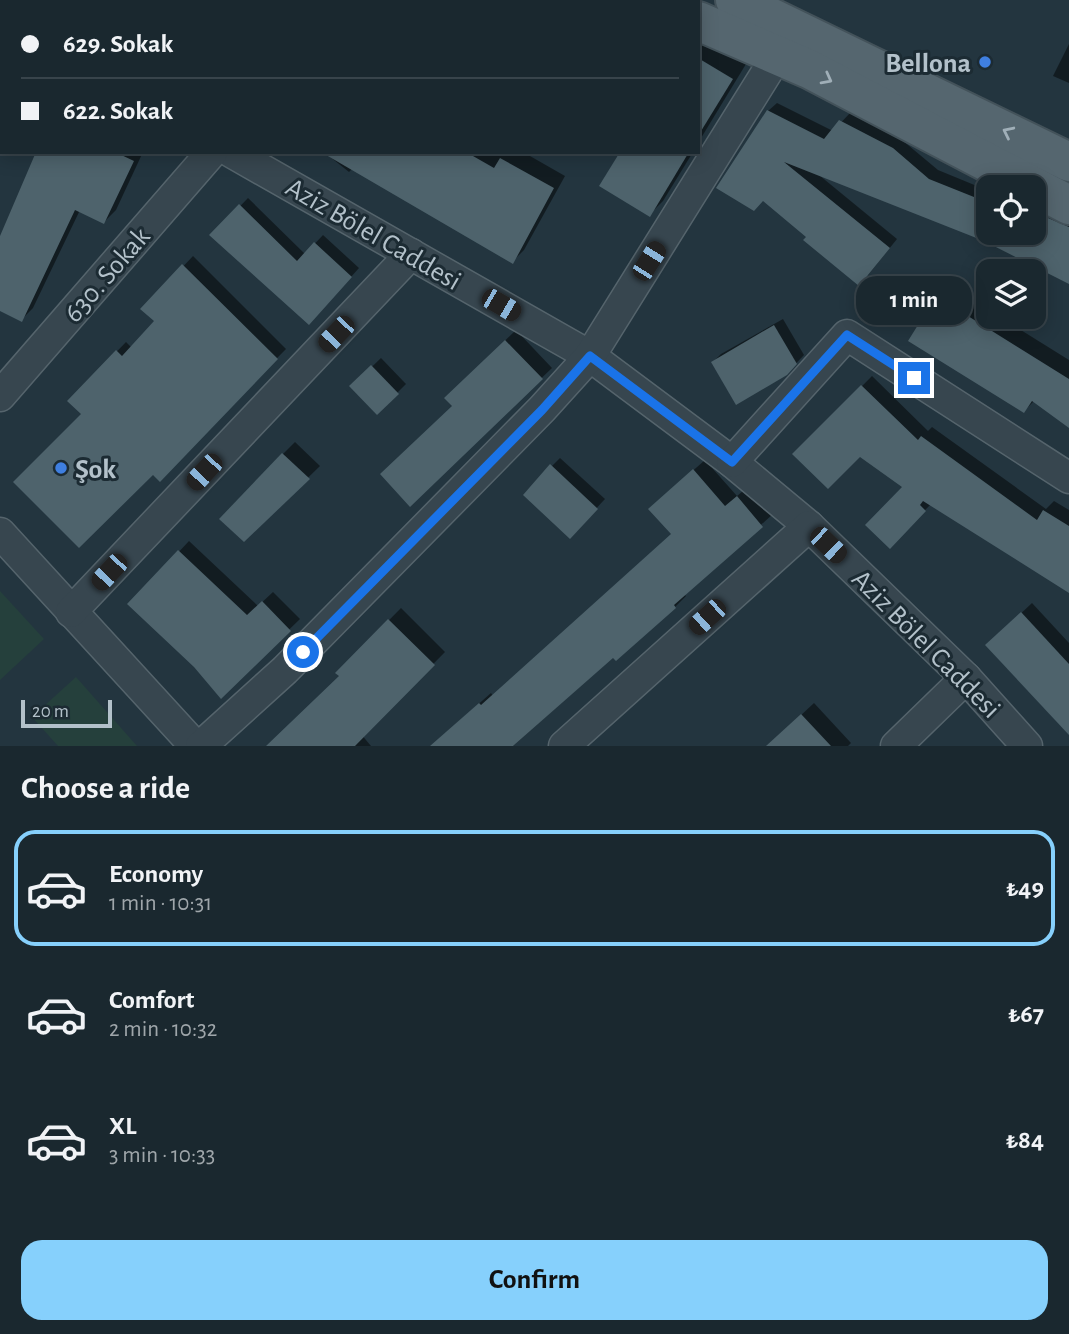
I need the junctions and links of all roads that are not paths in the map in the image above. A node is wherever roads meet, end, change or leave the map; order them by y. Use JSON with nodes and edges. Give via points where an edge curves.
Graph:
{"nodes":[{"id":1,"x":735,"y":0,"type":"edge"},
{"id":2,"x":700,"y":22,"type":"edge"},
{"id":3,"x":777,"y":56,"type":"junction"},
{"id":4,"x":210,"y":154,"type":"edge"},
{"id":5,"x":235,"y":154,"type":"edge"},
{"id":6,"x":1069,"y":162,"type":"edge"},
{"id":7,"x":1069,"y":205,"type":"edge"},
{"id":8,"x":411,"y":254,"type":"junction"},
{"id":9,"x":590,"y":356,"type":"junction"},
{"id":10,"x":0,"y":395,"type":"edge"},
{"id":11,"x":732,"y":462,"type":"junction"},
{"id":12,"x":1069,"y":478,"type":"edge"},
{"id":13,"x":809,"y":526,"type":"junction"},
{"id":14,"x":0,"y":533,"type":"edge"},
{"id":15,"x":71,"y":612,"type":"junction"},
{"id":16,"x":966,"y":678,"type":"junction"},
{"id":17,"x":195,"y":746,"type":"edge"},
{"id":18,"x":201,"y":746,"type":"edge"},
{"id":19,"x":564,"y":746,"type":"edge"},
{"id":20,"x":896,"y":746,"type":"edge"},
{"id":21,"x":1027,"y":746,"type":"edge"}],
"edges":[{"from":6,"to":1,"type":"main road","one_way":true},
{"from":2,"to":3,"type":"main road"},
{"from":3,"to":7,"type":"main road","one_way":true},
{"from":3,"to":9,"type":"street"},
{"from":4,"to":10,"type":"street","name":"630. Sokak"},
{"from":5,"to":8,"type":"street","name":"Aziz Bölel Caddesi"},
{"from":8,"to":9,"type":"street","name":"Aziz Bölel Caddesi"},
{"from":8,"to":15,"type":"street"},
{"from":9,"to":11,"type":"street","name":"Aziz Bölel Caddesi"},
{"from":9,"to":18,"type":"street","via":[[285,670]]},
{"from":11,"to":12,"type":"street","via":[[847,335]]},
{"from":11,"to":13,"type":"street","name":"Aziz Bölel Caddesi"},
{"from":13,"to":16,"type":"street","name":"Aziz Bölel Caddesi"},
{"from":13,"to":19,"type":"street"},
{"from":14,"to":15,"type":"street"},
{"from":15,"to":17,"type":"street"},
{"from":16,"to":20,"type":"street"},
{"from":16,"to":21,"type":"street","name":"Aziz Bölel Caddesi"}]}
